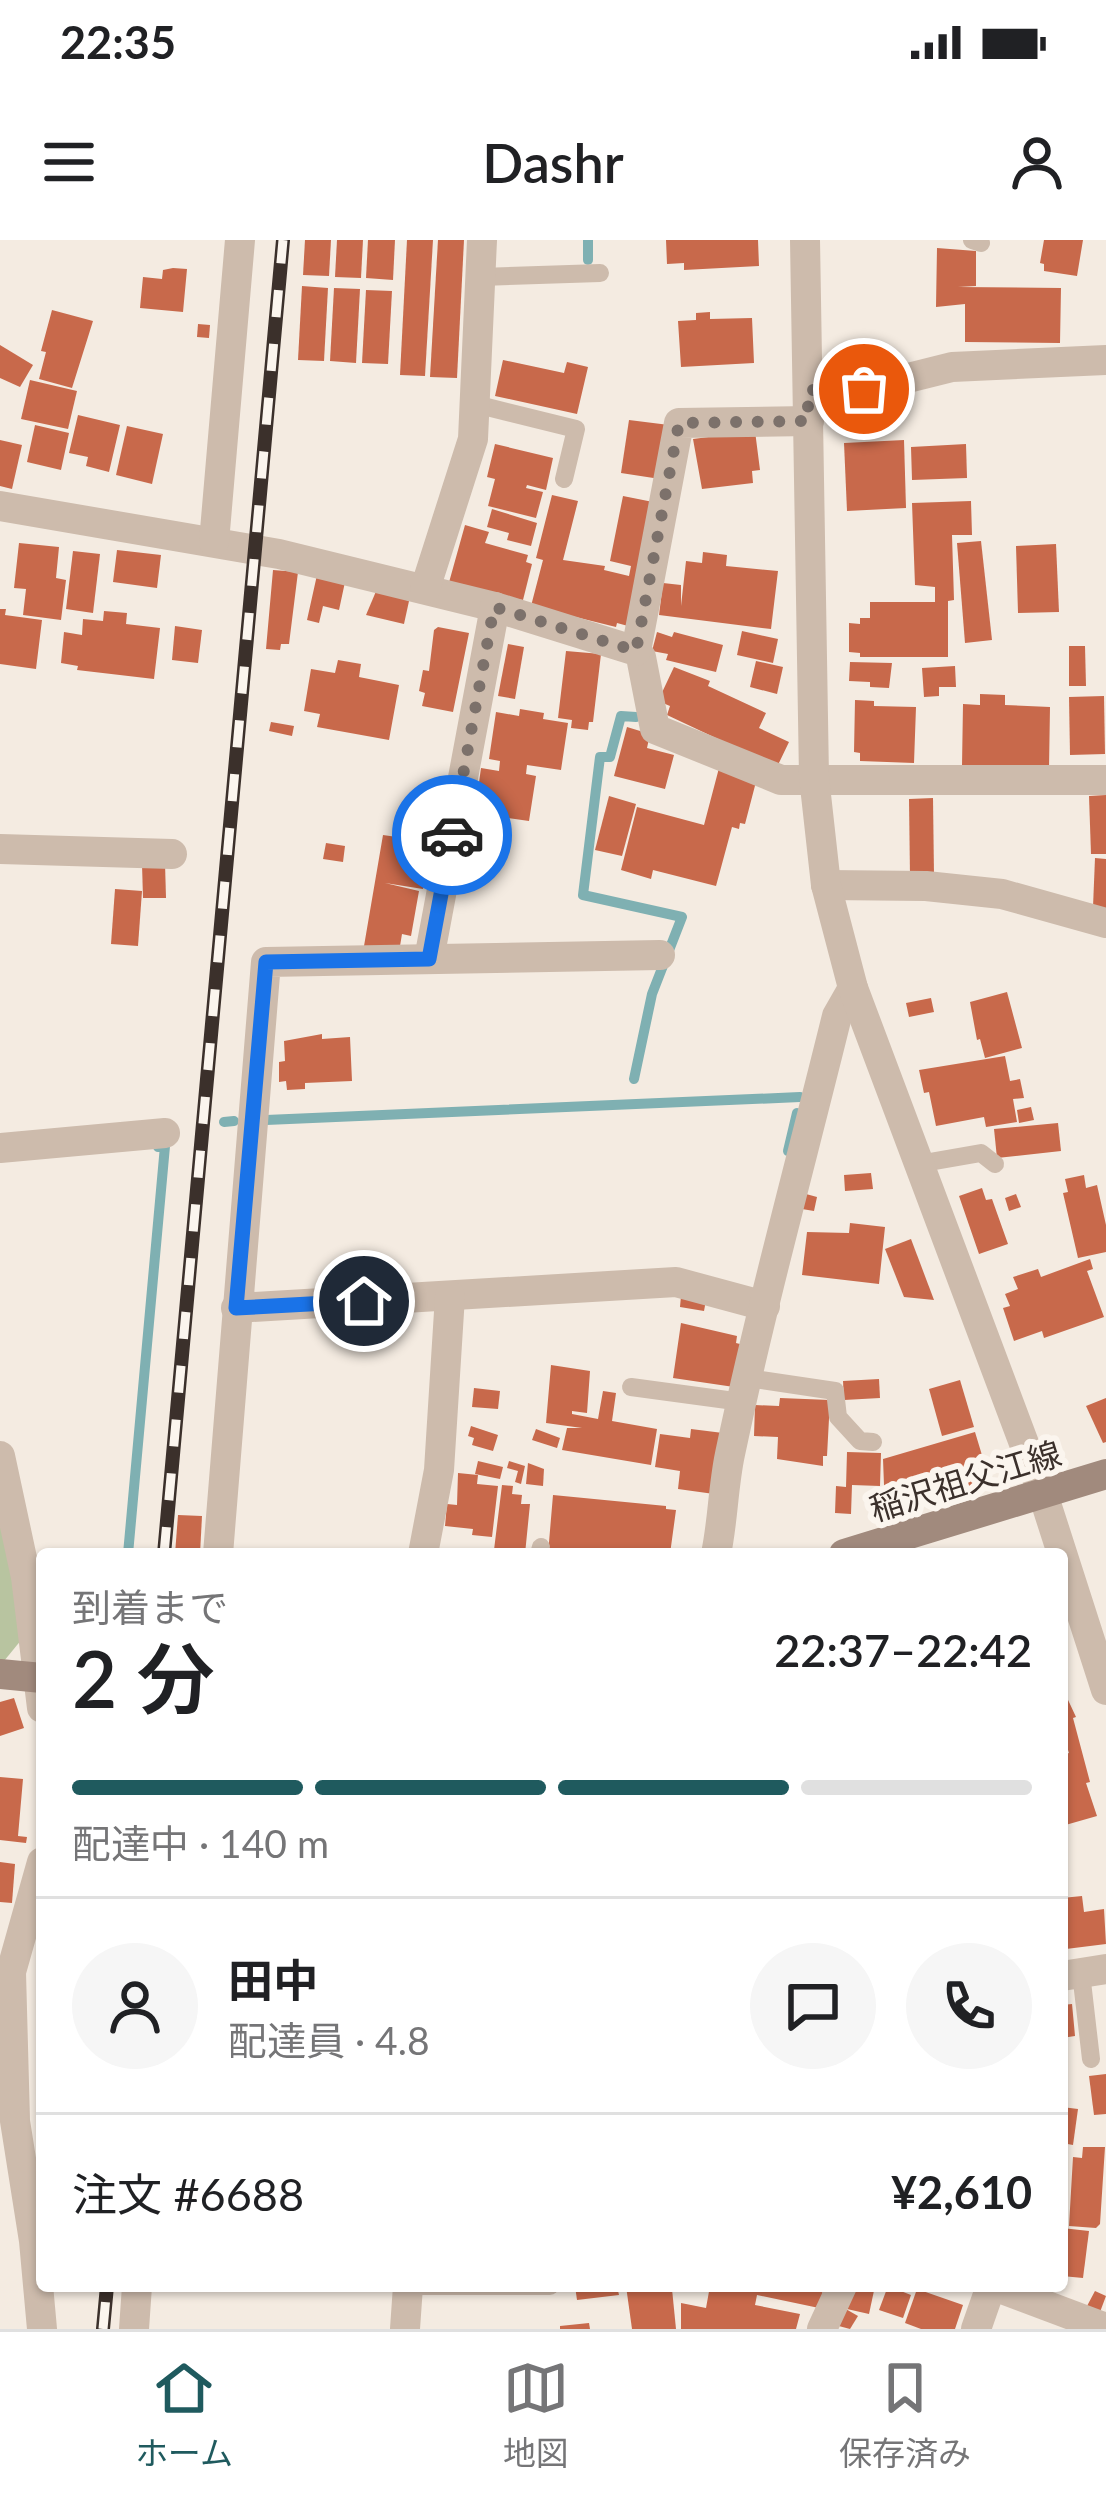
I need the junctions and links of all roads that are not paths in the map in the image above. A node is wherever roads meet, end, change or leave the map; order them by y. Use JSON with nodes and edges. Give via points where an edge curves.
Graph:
{"nodes":[{"id":1,"x":240,"y":240,"type":"edge"},
{"id":2,"x":482,"y":240,"type":"edge"},
{"id":3,"x":806,"y":240,"type":"edge"},
{"id":4,"x":600,"y":273,"type":"dead end"},
{"id":5,"x":481,"y":277,"type":"junction"},
{"id":6,"x":1106,"y":360,"type":"edge"},
{"id":7,"x":475,"y":404,"type":"junction"},
{"id":8,"x":808,"y":406,"type":"junction"},
{"id":9,"x":564,"y":479,"type":"dead end"},
{"id":10,"x":0,"y":506,"type":"edge"},
{"id":11,"x":214,"y":542,"type":"junction"},
{"id":12,"x":425,"y":590,"type":"junction"},
{"id":13,"x":494,"y":607,"type":"junction"},
{"id":14,"x":636,"y":651,"type":"junction"},
{"id":15,"x":814,"y":777,"type":"junction"},
{"id":16,"x":1106,"y":780,"type":"edge"},
{"id":17,"x":0,"y":848,"type":"edge"},
{"id":18,"x":172,"y":854,"type":"dead end"},
{"id":19,"x":826,"y":885,"type":"junction"},
{"id":20,"x":1106,"y":923,"type":"edge"},
{"id":21,"x":660,"y":955,"type":"dead end"},
{"id":22,"x":429,"y":959,"type":"junction"},
{"id":23,"x":853,"y":988,"type":"junction"},
{"id":24,"x":165,"y":1132,"type":"dead end"},
{"id":25,"x":0,"y":1148,"type":"edge"},
{"id":26,"x":918,"y":1164,"type":"junction"},
{"id":27,"x":994,"y":1164,"type":"dead end"},
{"id":28,"x":450,"y":1296,"type":"junction"},
{"id":29,"x":765,"y":1306,"type":"junction"},
{"id":30,"x":236,"y":1308,"type":"junction"},
{"id":31,"x":631,"y":1387,"type":"dead end"},
{"id":32,"x":745,"y":1390,"type":"junction"},
{"id":33,"x":873,"y":1442,"type":"dead end"},
{"id":34,"x":0,"y":1456,"type":"edge"},
{"id":35,"x":1106,"y":1474,"type":"edge"},
{"id":36,"x":1042,"y":1495,"type":"junction"},
{"id":37,"x":218,"y":1548,"type":"edge"},
{"id":38,"x":424,"y":1548,"type":"edge"},
{"id":39,"x":717,"y":1548,"type":"edge"},
{"id":40,"x":864,"y":1548,"type":"edge"},
{"id":41,"x":1056,"y":1548,"type":"edge"},
{"id":42,"x":1071,"y":1604,"type":"edge"},
{"id":43,"x":36,"y":1651,"type":"edge"},
{"id":44,"x":0,"y":1674,"type":"edge"},
{"id":45,"x":36,"y":1686,"type":"edge"},
{"id":46,"x":1106,"y":1690,"type":"edge"},
{"id":47,"x":36,"y":1883,"type":"edge"},
{"id":48,"x":1083,"y":1973,"type":"edge"},
{"id":49,"x":6,"y":1996,"type":"edge"},
{"id":50,"x":1091,"y":2059,"type":"dead end"},
{"id":51,"x":36,"y":2263,"type":"edge"},
{"id":52,"x":39,"y":2292,"type":"edge"},
{"id":53,"x":136,"y":2292,"type":"edge"},
{"id":54,"x":408,"y":2292,"type":"edge"},
{"id":55,"x":839,"y":2292,"type":"edge"},
{"id":56,"x":990,"y":2292,"type":"edge"},
{"id":57,"x":1008,"y":2292,"type":"edge"},
{"id":58,"x":42,"y":2329,"type":"edge"},
{"id":59,"x":134,"y":2329,"type":"edge"},
{"id":60,"x":405,"y":2329,"type":"edge"},
{"id":61,"x":822,"y":2329,"type":"edge"},
{"id":62,"x":976,"y":2329,"type":"edge"},
{"id":63,"x":1106,"y":2329,"type":"edge"}],
"edges":[{"from":1,"to":11,"type":"street"},
{"from":2,"to":5,"type":"street"},
{"from":3,"to":8,"type":"street"},
{"from":4,"to":5,"type":"lane"},
{"from":5,"to":7,"type":"street"},
{"from":6,"to":8,"type":"street","via":[[952,367]]},
{"from":7,"to":9,"type":"lane","via":[[576,429]]},
{"from":7,"to":12,"type":"street","via":[[473,439]]},
{"from":8,"to":14,"type":"street","via":[[679,423]]},
{"from":8,"to":15,"type":"street"},
{"from":10,"to":11,"type":"street"},
{"from":11,"to":12,"type":"street"},
{"from":12,"to":13,"type":"street"},
{"from":13,"to":14,"type":"street"},
{"from":13,"to":22,"type":"street"},
{"from":14,"to":15,"type":"street","via":[[655,729],[781,780]]},
{"from":15,"to":16,"type":"street"},
{"from":15,"to":19,"type":"street"},
{"from":17,"to":18,"type":"street"},
{"from":19,"to":20,"type":"street","via":[[1002,894]]},
{"from":19,"to":23,"type":"street"},
{"from":21,"to":22,"type":"street"},
{"from":22,"to":30,"type":"street","via":[[266,962]]},
{"from":23,"to":26,"type":"street"},
{"from":23,"to":29,"type":"street","via":[[837,1016]]},
{"from":24,"to":25,"type":"street"},
{"from":26,"to":27,"type":"lane","via":[[981,1153]]},
{"from":26,"to":36,"type":"street"},
{"from":28,"to":29,"type":"street","via":[[676,1282]]},
{"from":28,"to":30,"type":"street"},
{"from":28,"to":38,"type":"street","via":[[439,1470]]},
{"from":29,"to":32,"type":"street"},
{"from":30,"to":37,"type":"street"},
{"from":31,"to":32,"type":"lane"},
{"from":32,"to":33,"type":"lane","via":[[835,1391],[838,1418],[860,1441]]},
{"from":32,"to":39,"type":"street"},
{"from":34,"to":43,"type":"street"},
{"from":35,"to":36,"type":"main road","name":"稲沢祖父江線"},
{"from":36,"to":40,"type":"main road","name":"稲沢祖父江線"},
{"from":36,"to":41,"type":"street"},
{"from":42,"to":46,"type":"street"},
{"from":44,"to":45,"type":"main road"},
{"from":47,"to":49,"type":"street"},
{"from":48,"to":50,"type":"lane"},
{"from":49,"to":51,"type":"street"},
{"from":52,"to":58,"type":"street"},
{"from":53,"to":59,"type":"street"},
{"from":54,"to":60,"type":"street"},
{"from":55,"to":61,"type":"street"},
{"from":56,"to":62,"type":"street"},
{"from":57,"to":63,"type":"street"}]}
